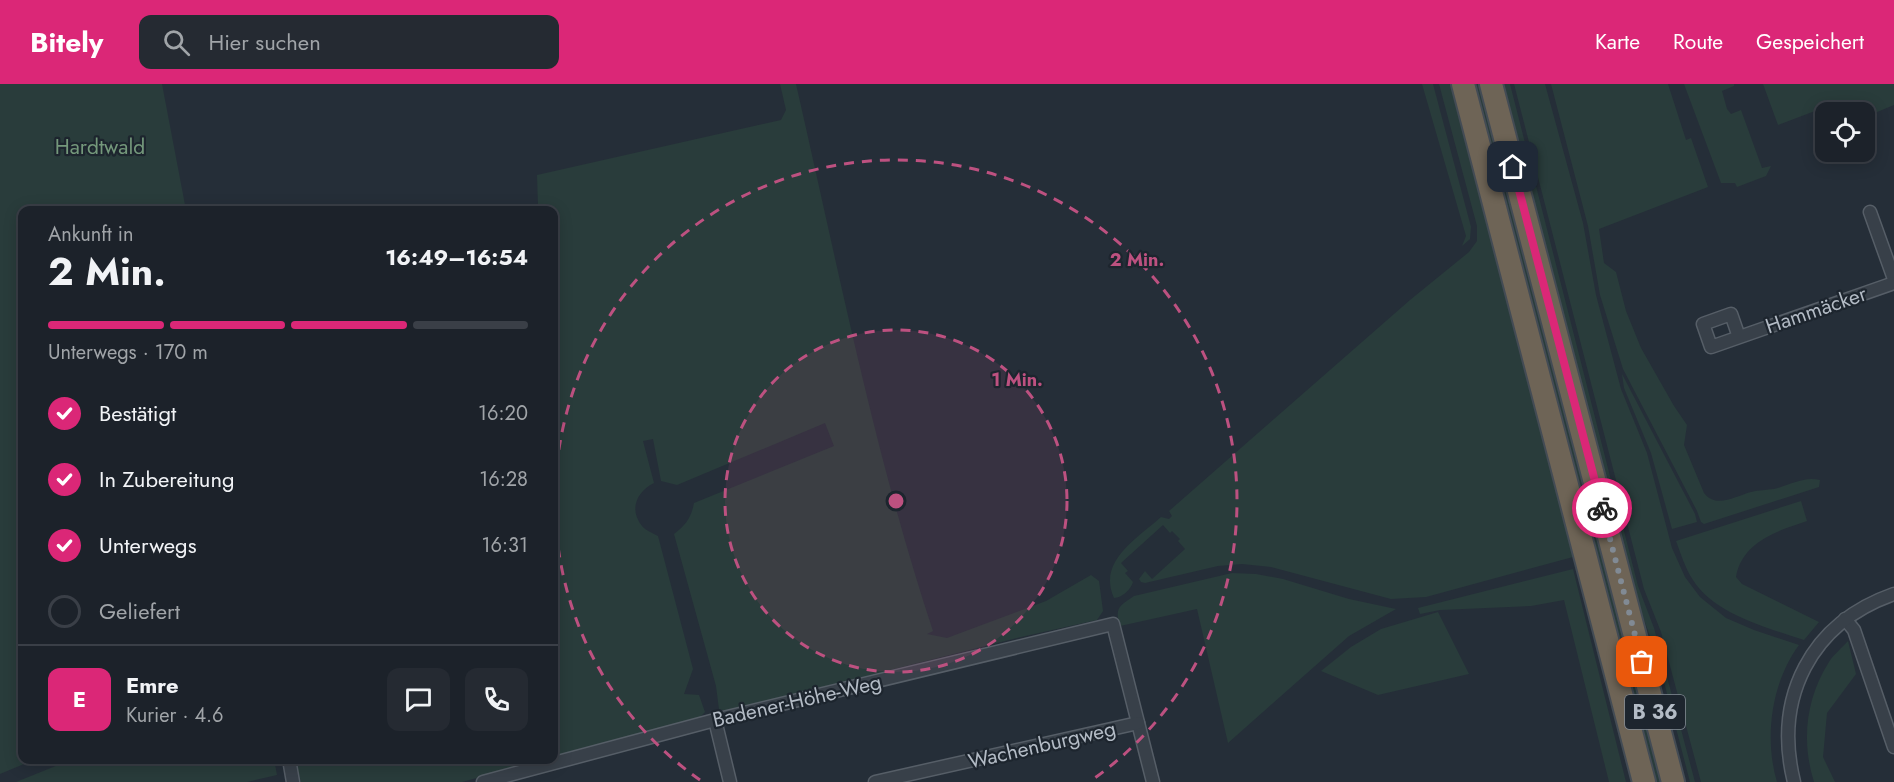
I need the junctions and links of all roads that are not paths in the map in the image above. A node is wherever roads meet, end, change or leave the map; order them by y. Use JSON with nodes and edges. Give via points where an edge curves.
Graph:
{"nodes":[{"id":1,"x":1463,"y":84,"type":"edge"},
{"id":2,"x":1491,"y":84,"type":"edge"},
{"id":3,"x":1870,"y":212,"type":"dead end"},
{"id":4,"x":1894,"y":279,"type":"edge"},
{"id":5,"x":1894,"y":284,"type":"edge"},
{"id":6,"x":1739,"y":337,"type":"dead end"},
{"id":7,"x":1894,"y":594,"type":"edge"},
{"id":8,"x":1845,"y":619,"type":"junction"},
{"id":9,"x":716,"y":720,"type":"junction"},
{"id":10,"x":1138,"y":723,"type":"junction"},
{"id":11,"x":1894,"y":747,"type":"edge"},
{"id":12,"x":558,"y":762,"type":"edge"},
{"id":13,"x":290,"y":764,"type":"edge"},
{"id":14,"x":551,"y":764,"type":"edge"},
{"id":15,"x":890,"y":780,"type":"edge"},
{"id":16,"x":293,"y":782,"type":"edge"},
{"id":17,"x":483,"y":782,"type":"edge"},
{"id":18,"x":729,"y":782,"type":"edge"},
{"id":19,"x":875,"y":782,"type":"edge"},
{"id":20,"x":1153,"y":782,"type":"edge"},
{"id":21,"x":1644,"y":782,"type":"edge"},
{"id":22,"x":1673,"y":782,"type":"edge"},
{"id":23,"x":1794,"y":782,"type":"edge"}],
"edges":[{"from":1,"to":21,"type":"highway","number":"B 36"},
{"from":2,"to":22,"type":"highway","number":"B 36"},
{"from":3,"to":4,"type":"street"},
{"from":5,"to":6,"type":"street","name":"Hammäcker"},
{"from":7,"to":8,"type":"street"},
{"from":8,"to":11,"type":"street","via":[[1854,630]]},
{"from":8,"to":23,"type":"street","via":[[1817,648],[1796,685],[1788,732]]},
{"from":9,"to":10,"type":"street","name":"Badener-Höhe-Weg","via":[[1113,624]]},
{"from":9,"to":12,"type":"street","name":"Badener-Höhe-Weg"},
{"from":9,"to":18,"type":"street"},
{"from":10,"to":15,"type":"street","name":"Wachenburgweg"},
{"from":10,"to":20,"type":"street"},
{"from":13,"to":16,"type":"street"},
{"from":14,"to":17,"type":"street","name":"Badener-Höhe-Weg"},
{"from":15,"to":19,"type":"street","name":"Wachenburgweg"}]}
